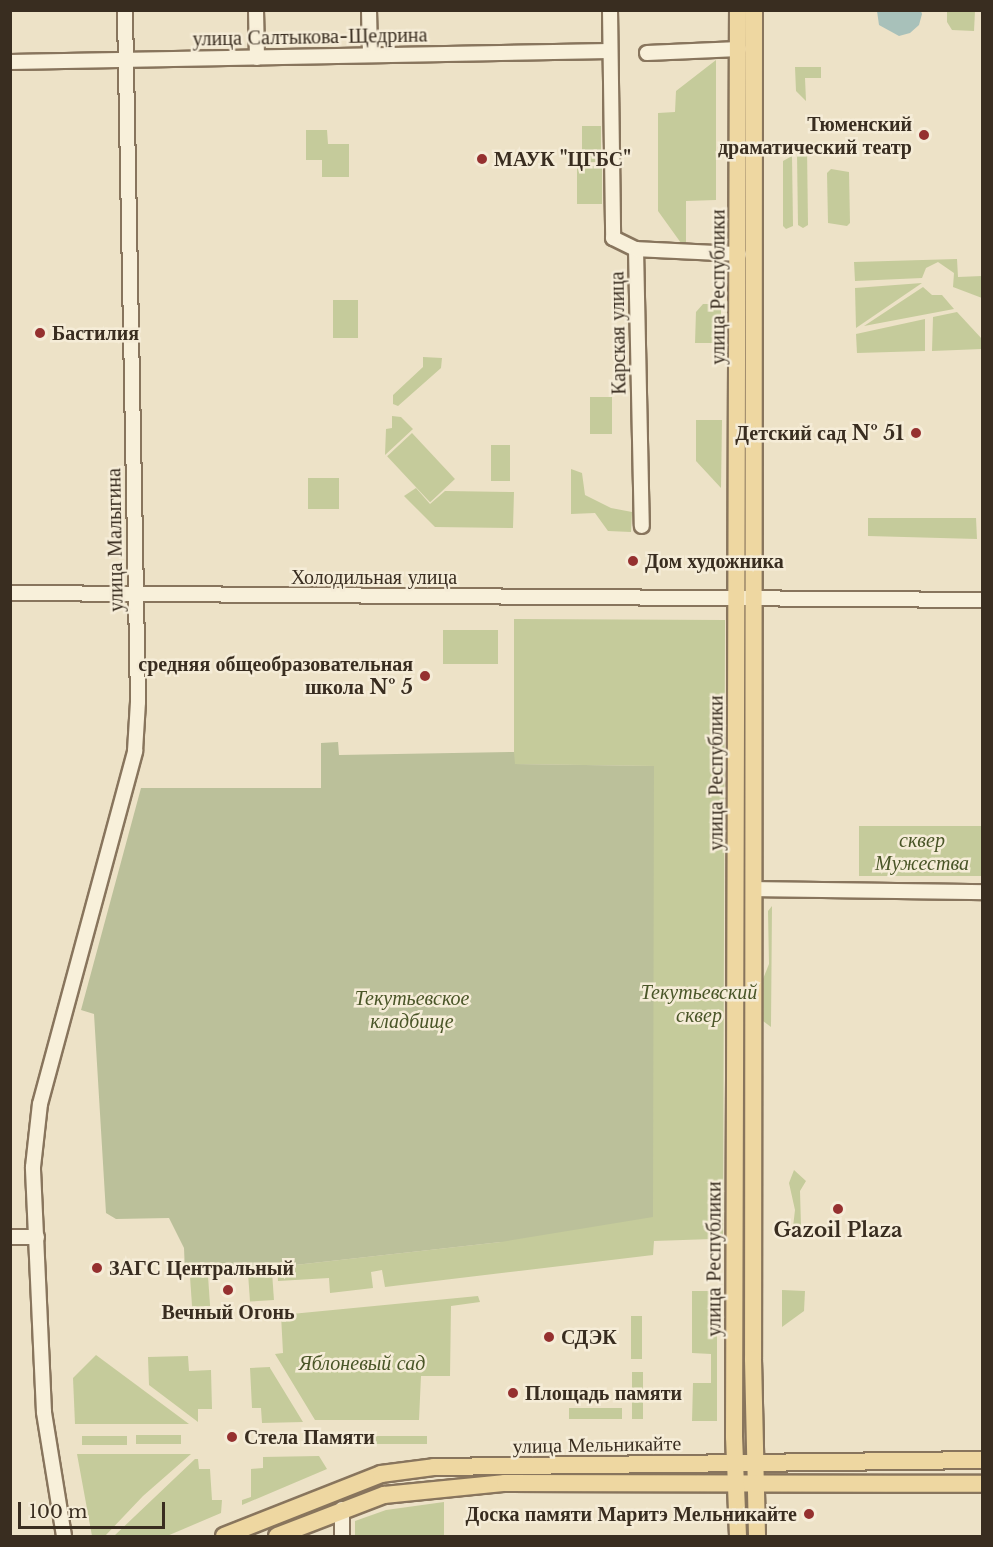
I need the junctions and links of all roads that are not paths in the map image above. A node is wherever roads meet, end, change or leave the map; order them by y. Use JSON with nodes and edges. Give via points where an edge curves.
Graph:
{"nodes":[{"id":1,"x":125,"y":10,"type":"edge"},
{"id":2,"x":256,"y":10,"type":"edge"},
{"id":3,"x":369,"y":10,"type":"edge"},
{"id":4,"x":610,"y":10,"type":"edge"},
{"id":5,"x":738,"y":10,"type":"edge"},
{"id":6,"x":754,"y":10,"type":"edge"},
{"id":7,"x":739,"y":49,"type":"junction"},
{"id":8,"x":610,"y":51,"type":"junction"},
{"id":9,"x":647,"y":53,"type":"dead end"},
{"id":10,"x":370,"y":55,"type":"junction"},
{"id":11,"x":256,"y":58,"type":"junction"},
{"id":12,"x":126,"y":60,"type":"junction"},
{"id":13,"x":10,"y":62,"type":"edge"},
{"id":14,"x":636,"y":249,"type":"junction"},
{"id":15,"x":739,"y":254,"type":"junction"},
{"id":16,"x":642,"y":526,"type":"dead end"},
{"id":17,"x":10,"y":593,"type":"edge"},
{"id":18,"x":135,"y":595,"type":"junction"},
{"id":19,"x":746,"y":599,"type":"junction"},
{"id":20,"x":982,"y":600,"type":"edge"},
{"id":21,"x":755,"y":889,"type":"junction"},
{"id":22,"x":982,"y":892,"type":"edge"},
{"id":23,"x":36,"y":1233,"type":"junction"},
{"id":24,"x":10,"y":1237,"type":"edge"},
{"id":25,"x":982,"y":1460,"type":"edge"},
{"id":26,"x":756,"y":1463,"type":"junction"},
{"id":27,"x":736,"y":1465,"type":"junction"},
{"id":28,"x":737,"y":1484,"type":"junction"},
{"id":29,"x":982,"y":1484,"type":"edge"},
{"id":30,"x":757,"y":1485,"type":"junction"},
{"id":31,"x":342,"y":1509,"type":"junction"},
{"id":32,"x":64,"y":1536,"type":"edge"},
{"id":33,"x":224,"y":1536,"type":"edge"},
{"id":34,"x":277,"y":1536,"type":"edge"},
{"id":35,"x":342,"y":1536,"type":"edge"},
{"id":36,"x":738,"y":1536,"type":"edge"},
{"id":37,"x":757,"y":1536,"type":"edge"}],
"edges":[{"from":1,"to":12,"type":"street","name":"улица Малыгина"},
{"from":2,"to":11,"type":"street"},
{"from":3,"to":10,"type":"street"},
{"from":4,"to":8,"type":"street","name":"Карская улица"},
{"from":5,"to":7,"type":"main road","name":"улица Республики"},
{"from":6,"to":19,"type":"main road","name":"улица Республики"},
{"from":7,"to":9,"type":"street"},
{"from":7,"to":15,"type":"main road","name":"улица Республики"},
{"from":8,"to":10,"type":"street","name":"улица Салтыкова-Щедрина"},
{"from":8,"to":14,"type":"street","name":"Карская улица","via":[[613,238]]},
{"from":10,"to":11,"type":"street","name":"улица Салтыкова-Щедрина"},
{"from":11,"to":12,"type":"street","name":"улица Салтыкова-Щедрина"},
{"from":12,"to":13,"type":"street","name":"улица Салтыкова-Щедрина"},
{"from":12,"to":18,"type":"street","name":"улица Малыгина"},
{"from":14,"to":15,"type":"street"},
{"from":14,"to":16,"type":"street","name":"Карская улица"},
{"from":15,"to":19,"type":"main road","name":"улица Республики"},
{"from":17,"to":18,"type":"street","name":"Холодильная улица"},
{"from":18,"to":19,"type":"street","name":"Холодильная улица"},
{"from":18,"to":23,"type":"street","name":"улица Малыгина","via":[[135,751],[47,1080],[34,1146]]},
{"from":19,"to":20,"type":"street","name":"Холодильная улица"},
{"from":19,"to":21,"type":"main road","name":"улица Республики"},
{"from":19,"to":27,"type":"main road","name":"улица Республики"},
{"from":21,"to":22,"type":"street"},
{"from":21,"to":26,"type":"main road","name":"улица Республики"},
{"from":23,"to":24,"type":"street"},
{"from":23,"to":32,"type":"street","via":[[44,1412]]},
{"from":25,"to":26,"type":"main road","name":"улица Мельникайте"},
{"from":26,"to":27,"type":"main road","name":"улица Мельникайте"},
{"from":26,"to":30,"type":"main road","name":"улица Республики"},
{"from":27,"to":28,"type":"main road","name":"улица Республики"},
{"from":27,"to":33,"type":"main road","name":"улица Мельникайте","via":[[434,1467],[381,1474]]},
{"from":28,"to":30,"type":"main road","name":"улица Мельникайте"},
{"from":28,"to":31,"type":"main road","name":"улица Мельникайте","via":[[505,1483],[384,1495]]},
{"from":28,"to":36,"type":"main road","name":"улица Республики"},
{"from":29,"to":30,"type":"main road","name":"улица Мельникайте"},
{"from":30,"to":37,"type":"main road","name":"улица Республики"},
{"from":31,"to":34,"type":"main road","name":"улица Мельникайте"},
{"from":31,"to":35,"type":"street"}]}
